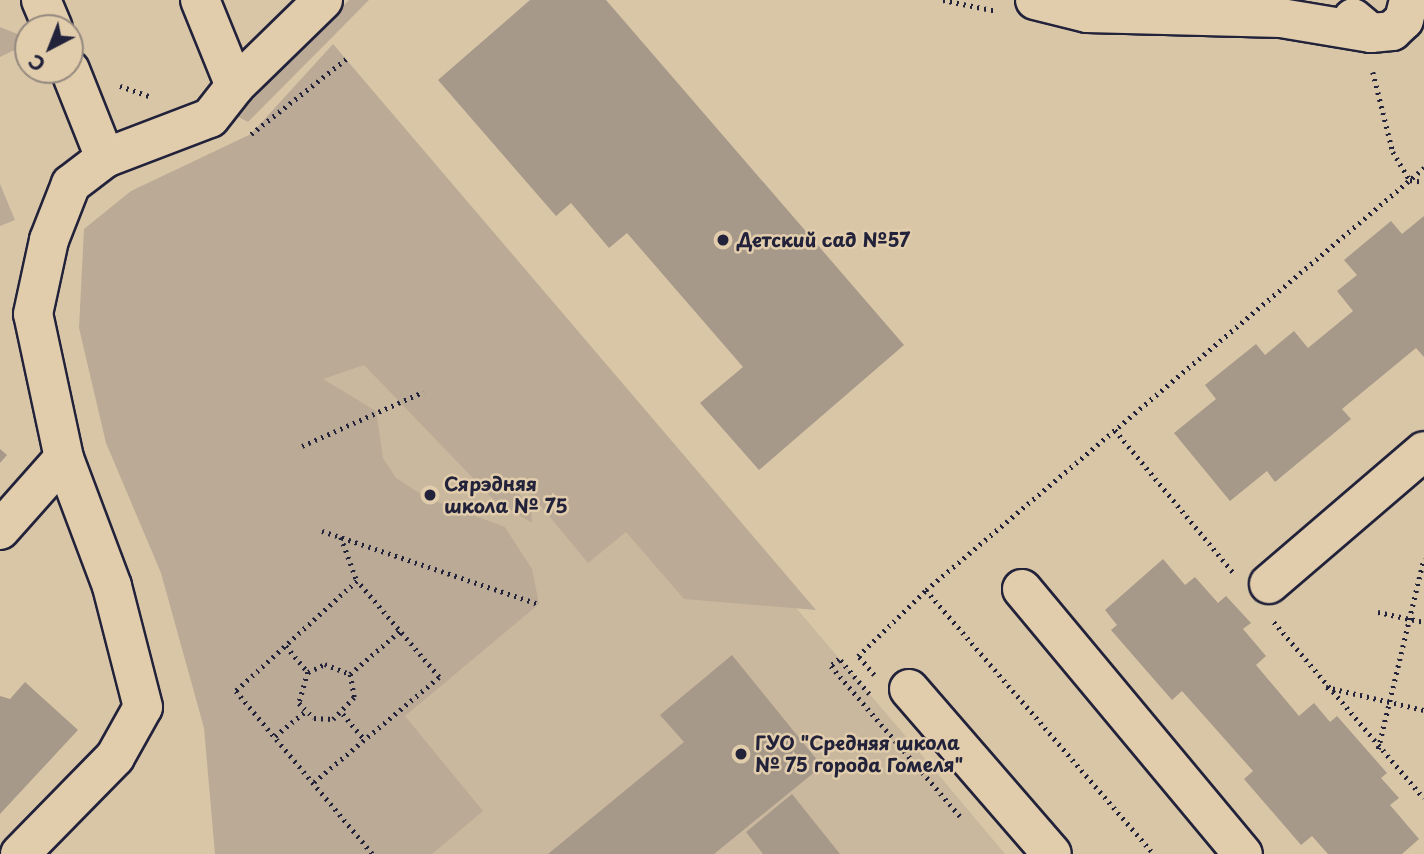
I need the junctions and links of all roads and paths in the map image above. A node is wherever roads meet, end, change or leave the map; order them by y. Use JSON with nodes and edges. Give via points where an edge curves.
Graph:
{"nodes":[{"id":1,"x":200,"y":0,"type":"edge"},
{"id":2,"x":323,"y":0,"type":"edge"},
{"id":3,"x":1035,"y":0,"type":"edge"},
{"id":4,"x":1349,"y":0,"type":"edge"},
{"id":5,"x":1409,"y":0,"type":"edge"},
{"id":6,"x":1371,"y":50,"type":"junction"},
{"id":7,"x":346,"y":60,"type":"dead end"},
{"id":8,"x":76,"y":84,"type":"edge"},
{"id":9,"x":235,"y":86,"type":"junction"},
{"id":10,"x":251,"y":134,"type":"dead end"},
{"id":11,"x":105,"y":158,"type":"junction"},
{"id":12,"x":1424,"y":168,"type":"edge"},
{"id":13,"x":1410,"y":180,"type":"junction"},
{"id":14,"x":1424,"y":182,"type":"edge"},
{"id":15,"x":423,"y":392,"type":"dead end"},
{"id":16,"x":302,"y":446,"type":"dead end"},
{"id":17,"x":1424,"y":451,"type":"edge"},
{"id":18,"x":64,"y":458,"type":"junction"},
{"id":19,"x":0,"y":530,"type":"edge"},
{"id":20,"x":322,"y":531,"type":"dead end"},
{"id":21,"x":341,"y":537,"type":"junction"},
{"id":22,"x":1424,"y":558,"type":"edge"},
{"id":23,"x":357,"y":581,"type":"junction"},
{"id":24,"x":1269,"y":584,"type":"dead end"},
{"id":25,"x":1022,"y":589,"type":"dead end"},
{"id":26,"x":539,"y":604,"type":"dead end"},
{"id":27,"x":1378,"y":612,"type":"dead end"},
{"id":28,"x":1406,"y":618,"type":"junction"},
{"id":29,"x":1424,"y":622,"type":"edge"},
{"id":30,"x":400,"y":631,"type":"junction"},
{"id":31,"x":286,"y":646,"type":"junction"},
{"id":32,"x":308,"y":672,"type":"junction"},
{"id":33,"x":350,"y":674,"type":"junction"},
{"id":34,"x":1326,"y":687,"type":"dead end"},
{"id":35,"x":909,"y":689,"type":"dead end"},
{"id":36,"x":1388,"y":703,"type":"junction"},
{"id":37,"x":400,"y":710,"type":"junction"},
{"id":38,"x":1424,"y":710,"type":"edge"},
{"id":39,"x":305,"y":712,"type":"junction"},
{"id":40,"x":343,"y":713,"type":"junction"},
{"id":41,"x":404,"y":716,"type":"dead end"},
{"id":42,"x":275,"y":736,"type":"junction"},
{"id":43,"x":364,"y":739,"type":"junction"},
{"id":44,"x":1378,"y":748,"type":"dead end"},
{"id":45,"x":314,"y":782,"type":"junction"},
{"id":46,"x":20,"y":854,"type":"edge"},
{"id":47,"x":373,"y":854,"type":"edge"},
{"id":48,"x":1052,"y":854,"type":"edge"},
{"id":49,"x":1154,"y":854,"type":"edge"},
{"id":50,"x":1243,"y":854,"type":"edge"}],
"edges":[{"from":1,"to":9,"type":"lane"},
{"from":2,"to":9,"type":"lane"},
{"from":3,"to":6,"type":"lane","via":[[1087,13],[1304,19]]},
{"from":4,"to":6,"type":"lane","via":[[1353,19]]},
{"from":5,"to":6,"type":"lane","via":[[1404,20]]},
{"from":6,"to":13,"type":"path","via":[[1393,152]]},
{"from":7,"to":10,"type":"path"},
{"from":8,"to":11,"type":"lane"},
{"from":9,"to":11,"type":"lane","via":[[210,118]]},
{"from":11,"to":18,"type":"lane","via":[[71,184],[49,240],[33,314]]},
{"from":12,"to":13,"type":"path"},
{"from":13,"to":14,"type":"path"},
{"from":13,"to":49,"type":"path","via":[[926,590]]},
{"from":15,"to":16,"type":"path"},
{"from":17,"to":24,"type":"lane"},
{"from":18,"to":19,"type":"lane"},
{"from":18,"to":46,"type":"lane","via":[[112,586],[143,706],[115,757]]},
{"from":20,"to":21,"type":"path"},
{"from":21,"to":23,"type":"path"},
{"from":21,"to":26,"type":"path"},
{"from":22,"to":28,"type":"path"},
{"from":23,"to":30,"type":"path"},
{"from":23,"to":31,"type":"path"},
{"from":25,"to":50,"type":"lane"},
{"from":27,"to":28,"type":"path"},
{"from":28,"to":29,"type":"path"},
{"from":28,"to":36,"type":"path"},
{"from":30,"to":33,"type":"path"},
{"from":30,"to":37,"type":"path","via":[[439,677]]},
{"from":31,"to":32,"type":"path"},
{"from":31,"to":42,"type":"path","via":[[236,691]]},
{"from":32,"to":33,"type":"path","via":[[325,664]]},
{"from":32,"to":39,"type":"path","via":[[297,692]]},
{"from":33,"to":40,"type":"path","via":[[354,697]]},
{"from":34,"to":36,"type":"path"},
{"from":35,"to":48,"type":"lane"},
{"from":36,"to":38,"type":"path"},
{"from":36,"to":44,"type":"path"},
{"from":37,"to":41,"type":"path"},
{"from":37,"to":43,"type":"path"},
{"from":39,"to":40,"type":"path","via":[[324,720]]},
{"from":39,"to":42,"type":"path"},
{"from":40,"to":43,"type":"path"},
{"from":42,"to":45,"type":"path"},
{"from":43,"to":45,"type":"path"},
{"from":45,"to":47,"type":"path"}]}
